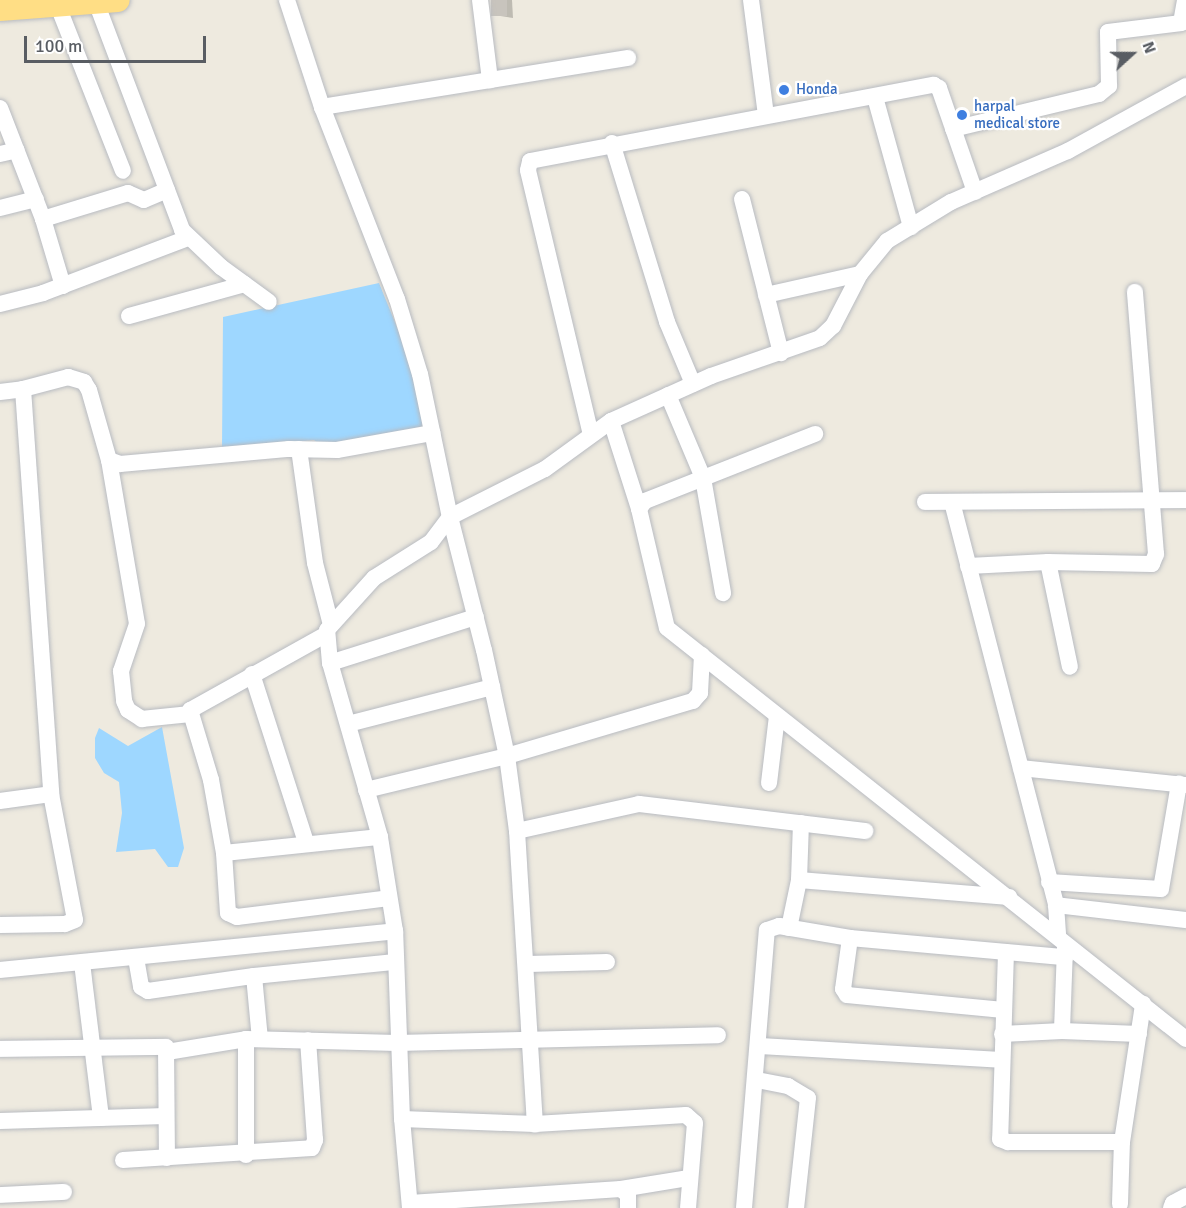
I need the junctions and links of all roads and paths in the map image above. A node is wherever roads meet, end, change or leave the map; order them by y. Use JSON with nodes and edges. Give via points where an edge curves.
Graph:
{"nodes":[{"id":1,"x":287,"y":0,"type":"edge"},
{"id":2,"x":480,"y":0,"type":"edge"},
{"id":3,"x":751,"y":0,"type":"edge"},
{"id":4,"x":1185,"y":0,"type":"edge"},
{"id":5,"x":107,"y":1,"type":"edge"},
{"id":6,"x":58,"y":6,"type":"junction"},
{"id":7,"x":0,"y":9,"type":"edge"},
{"id":8,"x":628,"y":58,"type":"dead end"},
{"id":9,"x":490,"y":80,"type":"junction"},
{"id":10,"x":1186,"y":86,"type":"edge"},
{"id":11,"x":875,"y":97,"type":"junction"},
{"id":12,"x":322,"y":107,"type":"junction"},
{"id":13,"x":0,"y":108,"type":"edge"},
{"id":14,"x":766,"y":115,"type":"junction"},
{"id":15,"x":953,"y":129,"type":"junction"},
{"id":16,"x":612,"y":143,"type":"junction"},
{"id":17,"x":18,"y":150,"type":"junction"},
{"id":18,"x":0,"y":154,"type":"edge"},
{"id":19,"x":123,"y":171,"type":"dead end"},
{"id":20,"x":167,"y":190,"type":"junction"},
{"id":21,"x":975,"y":192,"type":"junction"},
{"id":22,"x":36,"y":199,"type":"junction"},
{"id":23,"x":742,"y":199,"type":"dead end"},
{"id":24,"x":0,"y":208,"type":"edge"},
{"id":25,"x":43,"y":219,"type":"junction"},
{"id":26,"x":911,"y":227,"type":"junction"},
{"id":27,"x":188,"y":238,"type":"junction"},
{"id":28,"x":860,"y":274,"type":"junction"},
{"id":29,"x":245,"y":284,"type":"junction"},
{"id":30,"x":63,"y":286,"type":"junction"},
{"id":31,"x":1136,"y":292,"type":"dead end"},
{"id":32,"x":766,"y":295,"type":"junction"},
{"id":33,"x":269,"y":302,"type":"dead end"},
{"id":34,"x":0,"y":303,"type":"edge"},
{"id":35,"x":129,"y":316,"type":"dead end"},
{"id":36,"x":781,"y":353,"type":"junction"},
{"id":37,"x":693,"y":384,"type":"junction"},
{"id":38,"x":23,"y":389,"type":"junction"},
{"id":39,"x":0,"y":393,"type":"edge"},
{"id":40,"x":668,"y":395,"type":"junction"},
{"id":41,"x":611,"y":421,"type":"junction"},
{"id":42,"x":432,"y":433,"type":"junction"},
{"id":43,"x":815,"y":434,"type":"dead end"},
{"id":44,"x":591,"y":435,"type":"junction"},
{"id":45,"x":299,"y":449,"type":"junction"},
{"id":46,"x":109,"y":460,"type":"junction"},
{"id":47,"x":703,"y":478,"type":"junction"},
{"id":48,"x":1150,"y":500,"type":"junction"},
{"id":49,"x":1186,"y":500,"type":"edge"},
{"id":50,"x":925,"y":502,"type":"dead end"},
{"id":51,"x":952,"y":502,"type":"junction"},
{"id":52,"x":639,"y":508,"type":"junction"},
{"id":53,"x":450,"y":517,"type":"junction"},
{"id":54,"x":1048,"y":562,"type":"junction"},
{"id":55,"x":968,"y":566,"type":"junction"},
{"id":56,"x":723,"y":593,"type":"dead end"},
{"id":57,"x":476,"y":617,"type":"junction"},
{"id":58,"x":328,"y":630,"type":"junction"},
{"id":59,"x":702,"y":655,"type":"junction"},
{"id":60,"x":330,"y":663,"type":"junction"},
{"id":61,"x":1070,"y":667,"type":"dead end"},
{"id":62,"x":252,"y":674,"type":"junction"},
{"id":63,"x":492,"y":687,"type":"junction"},
{"id":64,"x":190,"y":714,"type":"junction"},
{"id":65,"x":777,"y":716,"type":"junction"},
{"id":66,"x":348,"y":723,"type":"junction"},
{"id":67,"x":507,"y":756,"type":"junction"},
{"id":68,"x":1021,"y":768,"type":"junction"},
{"id":69,"x":770,"y":783,"type":"dead end"},
{"id":70,"x":1183,"y":784,"type":"edge"},
{"id":71,"x":366,"y":790,"type":"junction"},
{"id":72,"x":51,"y":794,"type":"junction"},
{"id":73,"x":0,"y":801,"type":"edge"},
{"id":74,"x":801,"y":823,"type":"junction"},
{"id":75,"x":517,"y":831,"type":"junction"},
{"id":76,"x":866,"y":831,"type":"dead end"},
{"id":77,"x":380,"y":837,"type":"junction"},
{"id":78,"x":306,"y":842,"type":"junction"},
{"id":79,"x":224,"y":853,"type":"junction"},
{"id":80,"x":799,"y":880,"type":"junction"},
{"id":81,"x":1050,"y":882,"type":"junction"},
{"id":82,"x":1009,"y":897,"type":"junction"},
{"id":83,"x":389,"y":898,"type":"junction"},
{"id":84,"x":1056,"y":905,"type":"junction"},
{"id":85,"x":1186,"y":920,"type":"edge"},
{"id":86,"x":0,"y":925,"type":"edge"},
{"id":87,"x":789,"y":928,"type":"junction"},
{"id":88,"x":394,"y":931,"type":"junction"},
{"id":89,"x":850,"y":938,"type":"junction"},
{"id":90,"x":1063,"y":944,"type":"junction"},
{"id":91,"x":1006,"y":952,"type":"junction"},
{"id":92,"x":136,"y":958,"type":"junction"},
{"id":93,"x":395,"y":962,"type":"junction"},
{"id":94,"x":607,"y":962,"type":"dead end"},
{"id":95,"x":82,"y":963,"type":"junction"},
{"id":96,"x":528,"y":964,"type":"junction"},
{"id":97,"x":0,"y":970,"type":"edge"},
{"id":98,"x":254,"y":976,"type":"junction"},
{"id":99,"x":1143,"y":1004,"type":"junction"},
{"id":100,"x":1004,"y":1010,"type":"junction"},
{"id":101,"x":1062,"y":1031,"type":"junction"},
{"id":102,"x":1002,"y":1034,"type":"junction"},
{"id":103,"x":1139,"y":1034,"type":"junction"},
{"id":104,"x":718,"y":1035,"type":"dead end"},
{"id":105,"x":253,"y":1039,"type":"junction"},
{"id":106,"x":531,"y":1039,"type":"junction"},
{"id":107,"x":1186,"y":1039,"type":"edge"},
{"id":108,"x":308,"y":1040,"type":"junction"},
{"id":109,"x":397,"y":1043,"type":"junction"},
{"id":110,"x":760,"y":1046,"type":"junction"},
{"id":111,"x":91,"y":1047,"type":"junction"},
{"id":112,"x":0,"y":1049,"type":"edge"},
{"id":113,"x":167,"y":1052,"type":"junction"},
{"id":114,"x":1001,"y":1060,"type":"junction"},
{"id":115,"x":757,"y":1080,"type":"junction"},
{"id":116,"x":166,"y":1116,"type":"junction"},
{"id":117,"x":101,"y":1118,"type":"junction"},
{"id":118,"x":402,"y":1119,"type":"junction"},
{"id":119,"x":0,"y":1121,"type":"edge"},
{"id":120,"x":535,"y":1124,"type":"junction"},
{"id":121,"x":1122,"y":1143,"type":"junction"},
{"id":122,"x":246,"y":1155,"type":"junction"},
{"id":123,"x":167,"y":1158,"type":"junction"},
{"id":124,"x":123,"y":1160,"type":"dead end"},
{"id":125,"x":689,"y":1178,"type":"junction"},
{"id":126,"x":621,"y":1189,"type":"junction"},
{"id":127,"x":64,"y":1192,"type":"dead end"},
{"id":128,"x":0,"y":1195,"type":"edge"},
{"id":129,"x":1186,"y":1196,"type":"edge"},
{"id":130,"x":556,"y":1201,"type":"edge"},
{"id":131,"x":495,"y":1202,"type":"edge"},
{"id":132,"x":1120,"y":1204,"type":"dead end"},
{"id":133,"x":410,"y":1205,"type":"edge"},
{"id":134,"x":628,"y":1208,"type":"edge"},
{"id":135,"x":688,"y":1208,"type":"edge"},
{"id":136,"x":744,"y":1208,"type":"edge"},
{"id":137,"x":796,"y":1208,"type":"edge"},
{"id":138,"x":1171,"y":1208,"type":"edge"}],
"edges":[{"from":1,"to":12,"type":"street"},
{"from":2,"to":9,"type":"street"},
{"from":3,"to":14,"type":"street"},
{"from":4,"to":15,"type":"street","via":[[1181,23],[1108,32],[1109,86],[1099,94]]},
{"from":5,"to":6,"type":"highway"},
{"from":5,"to":20,"type":"street"},
{"from":6,"to":7,"type":"highway"},
{"from":6,"to":19,"type":"street"},
{"from":8,"to":9,"type":"street"},
{"from":9,"to":12,"type":"street"},
{"from":10,"to":21,"type":"street","via":[[1068,151]]},
{"from":11,"to":14,"type":"street"},
{"from":11,"to":15,"type":"street","via":[[937,86]]},
{"from":11,"to":26,"type":"street"},
{"from":12,"to":42,"type":"street","via":[[397,299],[420,374]]},
{"from":13,"to":17,"type":"street"},
{"from":14,"to":16,"type":"street"},
{"from":15,"to":21,"type":"street"},
{"from":16,"to":37,"type":"street","via":[[667,321]]},
{"from":16,"to":44,"type":"street","via":[[538,156],[530,161],[528,170]]},
{"from":17,"to":18,"type":"street"},
{"from":17,"to":22,"type":"street"},
{"from":20,"to":25,"type":"street","via":[[144,200],[128,193]]},
{"from":20,"to":27,"type":"street"},
{"from":21,"to":26,"type":"street"},
{"from":22,"to":24,"type":"street"},
{"from":22,"to":25,"type":"street"},
{"from":23,"to":32,"type":"street"},
{"from":25,"to":30,"type":"street"},
{"from":26,"to":28,"type":"street","via":[[879,247]]},
{"from":27,"to":29,"type":"street"},
{"from":27,"to":30,"type":"street"},
{"from":28,"to":32,"type":"street"},
{"from":28,"to":36,"type":"street","via":[[833,326],[820,338]]},
{"from":29,"to":33,"type":"street"},
{"from":29,"to":35,"type":"street"},
{"from":30,"to":34,"type":"street"},
{"from":31,"to":48,"type":"street"},
{"from":32,"to":36,"type":"street"},
{"from":36,"to":37,"type":"street"},
{"from":37,"to":40,"type":"street"},
{"from":38,"to":39,"type":"street"},
{"from":38,"to":46,"type":"street","via":[[68,377],[84,382],[97,411]]},
{"from":38,"to":72,"type":"street"},
{"from":40,"to":41,"type":"street"},
{"from":40,"to":47,"type":"street"},
{"from":41,"to":44,"type":"street"},
{"from":41,"to":52,"type":"street"},
{"from":42,"to":45,"type":"street","via":[[342,450]]},
{"from":42,"to":53,"type":"street"},
{"from":43,"to":47,"type":"street"},
{"from":44,"to":53,"type":"street","via":[[545,469]]},
{"from":45,"to":46,"type":"street","via":[[120,464]]},
{"from":45,"to":58,"type":"street"},
{"from":46,"to":64,"type":"street","via":[[137,624],[121,671],[124,701],[128,710],[141,719]]},
{"from":47,"to":52,"type":"street","via":[[645,501]]},
{"from":47,"to":56,"type":"street"},
{"from":48,"to":49,"type":"street"},
{"from":48,"to":51,"type":"street"},
{"from":48,"to":54,"type":"street","via":[[1156,554],[1152,564]]},
{"from":50,"to":51,"type":"street"},
{"from":51,"to":55,"type":"street"},
{"from":52,"to":59,"type":"street","via":[[665,624]]},
{"from":53,"to":57,"type":"street"},
{"from":53,"to":58,"type":"street","via":[[430,542],[374,578]]},
{"from":54,"to":55,"type":"street"},
{"from":54,"to":61,"type":"street"},
{"from":55,"to":68,"type":"street"},
{"from":57,"to":60,"type":"street"},
{"from":57,"to":63,"type":"street"},
{"from":58,"to":60,"type":"street"},
{"from":58,"to":62,"type":"street"},
{"from":59,"to":65,"type":"street"},
{"from":59,"to":67,"type":"street","via":[[700,693],[693,701]]},
{"from":60,"to":66,"type":"street"},
{"from":62,"to":64,"type":"street","via":[[193,708]]},
{"from":62,"to":78,"type":"street"},
{"from":63,"to":66,"type":"street"},
{"from":63,"to":67,"type":"street"},
{"from":64,"to":79,"type":"street","via":[[211,780]]},
{"from":65,"to":69,"type":"street"},
{"from":65,"to":82,"type":"street"},
{"from":66,"to":71,"type":"street"},
{"from":67,"to":71,"type":"street"},
{"from":67,"to":75,"type":"street"},
{"from":68,"to":70,"type":"street"},
{"from":68,"to":81,"type":"street"},
{"from":70,"to":81,"type":"street","via":[[1161,889]]},
{"from":71,"to":77,"type":"street"},
{"from":72,"to":73,"type":"street"},
{"from":72,"to":86,"type":"street","via":[[75,920],[65,924]]},
{"from":74,"to":75,"type":"street","via":[[639,804]]},
{"from":74,"to":76,"type":"street"},
{"from":74,"to":80,"type":"street"},
{"from":75,"to":96,"type":"street"},
{"from":77,"to":78,"type":"street"},
{"from":77,"to":83,"type":"street"},
{"from":78,"to":79,"type":"street"},
{"from":79,"to":83,"type":"street","via":[[231,917]]},
{"from":80,"to":82,"type":"street"},
{"from":80,"to":87,"type":"street"},
{"from":81,"to":84,"type":"street"},
{"from":82,"to":90,"type":"street"},
{"from":83,"to":88,"type":"street"},
{"from":84,"to":85,"type":"street"},
{"from":84,"to":90,"type":"street"},
{"from":87,"to":89,"type":"street"},
{"from":87,"to":110,"type":"street","via":[[773,927],[764,936]]},
{"from":88,"to":92,"type":"street"},
{"from":88,"to":93,"type":"street"},
{"from":89,"to":91,"type":"street"},
{"from":89,"to":100,"type":"street","via":[[843,989],[847,995]]},
{"from":90,"to":91,"type":"street"},
{"from":90,"to":99,"type":"street"},
{"from":90,"to":101,"type":"street"},
{"from":91,"to":100,"type":"street"},
{"from":92,"to":95,"type":"street"},
{"from":92,"to":98,"type":"street","via":[[145,991]]},
{"from":93,"to":98,"type":"street"},
{"from":93,"to":109,"type":"street"},
{"from":94,"to":96,"type":"street"},
{"from":95,"to":97,"type":"street"},
{"from":95,"to":111,"type":"street"},
{"from":96,"to":106,"type":"street"},
{"from":98,"to":105,"type":"street"},
{"from":99,"to":103,"type":"street"},
{"from":99,"to":107,"type":"street"},
{"from":100,"to":102,"type":"street"},
{"from":101,"to":102,"type":"street"},
{"from":101,"to":103,"type":"street"},
{"from":102,"to":114,"type":"street"},
{"from":103,"to":121,"type":"street"},
{"from":104,"to":106,"type":"street"},
{"from":105,"to":108,"type":"street"},
{"from":105,"to":113,"type":"street"},
{"from":105,"to":122,"type":"street"},
{"from":106,"to":109,"type":"street"},
{"from":106,"to":120,"type":"street"},
{"from":108,"to":109,"type":"street"},
{"from":108,"to":122,"type":"street","via":[[314,1144],[302,1151]]},
{"from":109,"to":118,"type":"street"},
{"from":110,"to":114,"type":"street"},
{"from":110,"to":115,"type":"street"},
{"from":111,"to":112,"type":"street"},
{"from":111,"to":113,"type":"street","via":[[160,1046]]},
{"from":111,"to":117,"type":"street"},
{"from":113,"to":116,"type":"street"},
{"from":114,"to":121,"type":"street","via":[[1002,1141]]},
{"from":115,"to":136,"type":"street"},
{"from":115,"to":137,"type":"street","via":[[788,1086],[808,1098]]},
{"from":116,"to":117,"type":"street"},
{"from":116,"to":123,"type":"street"},
{"from":117,"to":119,"type":"street"},
{"from":118,"to":120,"type":"street"},
{"from":118,"to":133,"type":"street"},
{"from":120,"to":125,"type":"street","via":[[692,1117]]},
{"from":121,"to":132,"type":"street"},
{"from":122,"to":123,"type":"street"},
{"from":123,"to":124,"type":"street"},
{"from":125,"to":126,"type":"street"},
{"from":125,"to":135,"type":"street"},
{"from":126,"to":130,"type":"street"},
{"from":126,"to":134,"type":"street","via":[[628,1195]]},
{"from":127,"to":128,"type":"street"},
{"from":129,"to":138,"type":"street"},
{"from":130,"to":131,"type":"street"},
{"from":131,"to":133,"type":"street"}]}
